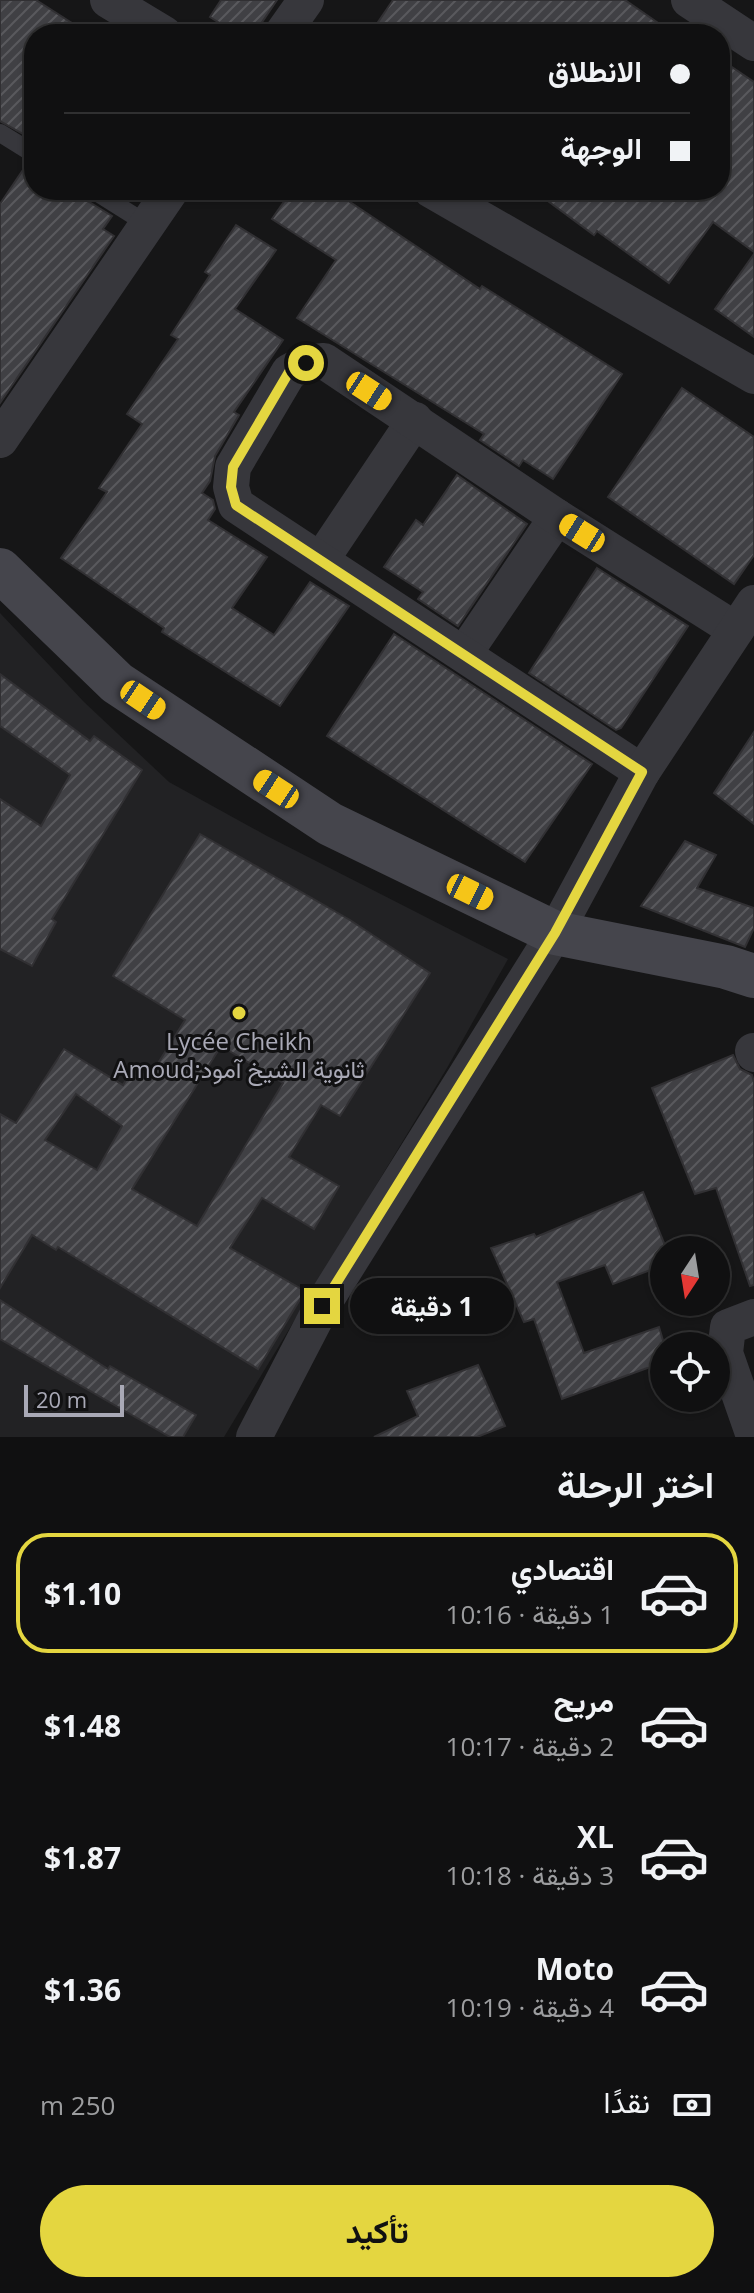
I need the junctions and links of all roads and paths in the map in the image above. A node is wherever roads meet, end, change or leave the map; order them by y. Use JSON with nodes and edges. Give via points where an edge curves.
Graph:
{"nodes":[{"id":1,"x":108,"y":0,"type":"edge"},
{"id":2,"x":306,"y":0,"type":"edge"},
{"id":3,"x":689,"y":0,"type":"edge"},
{"id":4,"x":148,"y":24,"type":"edge"},
{"id":5,"x":289,"y":24,"type":"edge"},
{"id":6,"x":750,"y":32,"type":"edge"},
{"id":7,"x":0,"y":133,"type":"edge"},
{"id":8,"x":24,"y":148,"type":"edge"},
{"id":9,"x":109,"y":200,"type":"edge"},
{"id":10,"x":164,"y":200,"type":"edge"},
{"id":11,"x":448,"y":200,"type":"edge"},
{"id":12,"x":147,"y":224,"type":"junction"},
{"id":13,"x":754,"y":376,"type":"edge"},
{"id":14,"x":415,"y":420,"type":"junction"},
{"id":15,"x":0,"y":440,"type":"edge"},
{"id":16,"x":557,"y":517,"type":"junction"},
{"id":17,"x":321,"y":560,"type":"junction"},
{"id":18,"x":0,"y":570,"type":"edge"},
{"id":19,"x":745,"y":616,"type":"edge"},
{"id":20,"x":464,"y":654,"type":"junction"},
{"id":21,"x":642,"y":772,"type":"junction"},
{"id":22,"x":555,"y":933,"type":"junction"},
{"id":23,"x":754,"y":976,"type":"edge"},
{"id":24,"x":754,"y":1317,"type":"edge"},
{"id":25,"x":754,"y":1436,"type":"edge"},
{"id":26,"x":254,"y":1437,"type":"edge"}],
"edges":[{"from":1,"to":4,"type":"street"},
{"from":2,"to":5,"type":"street"},
{"from":3,"to":6,"type":"street"},
{"from":7,"to":8,"type":"lane"},
{"from":9,"to":12,"type":"lane"},
{"from":10,"to":12,"type":"street"},
{"from":11,"to":13,"type":"street"},
{"from":12,"to":15,"type":"street"},
{"from":14,"to":16,"type":"street"},
{"from":14,"to":17,"type":"street"},
{"from":14,"to":17,"type":"street","via":[[324,361],[289,372],[233,467],[231,487],[236,505]]},
{"from":16,"to":19,"type":"street"},
{"from":16,"to":20,"type":"street"},
{"from":17,"to":20,"type":"street"},
{"from":18,"to":22,"type":"street","via":[[117,683],[330,824]]},
{"from":19,"to":21,"type":"street"},
{"from":20,"to":21,"type":"street"},
{"from":21,"to":22,"type":"street"},
{"from":22,"to":23,"type":"street"},
{"from":22,"to":26,"type":"street","via":[[322,1306]]},
{"from":24,"to":25,"type":"street","via":[[728,1327],[725,1339],[725,1353]]}]}
